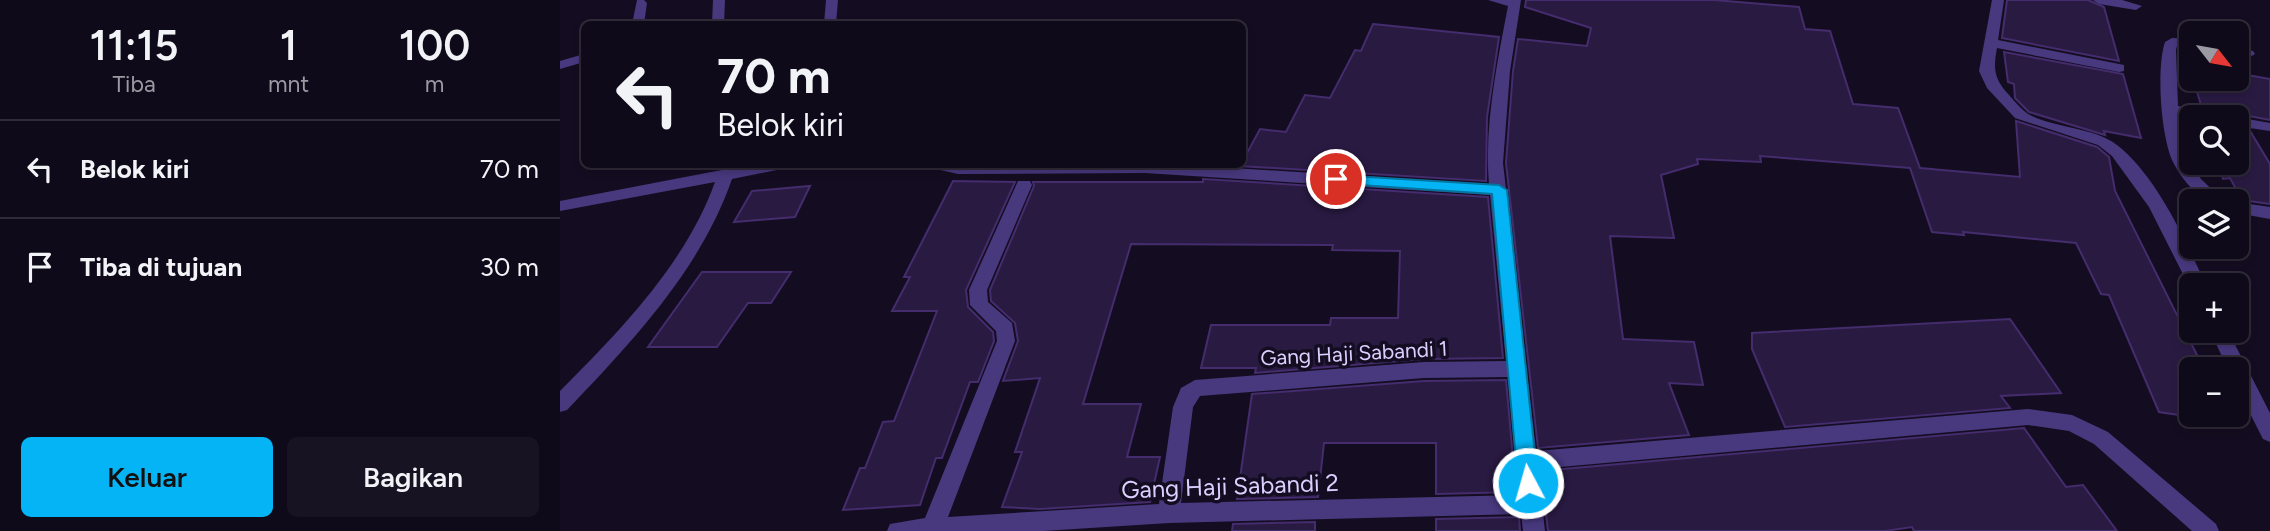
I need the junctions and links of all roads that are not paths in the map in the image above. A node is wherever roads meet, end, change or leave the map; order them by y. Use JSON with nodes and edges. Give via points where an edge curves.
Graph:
{"nodes":[{"id":1,"x":719,"y":0,"type":"edge"},
{"id":2,"x":832,"y":0,"type":"edge"},
{"id":3,"x":1493,"y":0,"type":"edge"},
{"id":4,"x":1998,"y":0,"type":"edge"},
{"id":5,"x":2099,"y":0,"type":"edge"},
{"id":6,"x":1515,"y":2,"type":"edge"},
{"id":7,"x":641,"y":3,"type":"dead end"},
{"id":8,"x":2136,"y":6,"type":"dead end"},
{"id":9,"x":638,"y":21,"type":"edge"},
{"id":10,"x":718,"y":21,"type":"edge"},
{"id":11,"x":831,"y":21,"type":"edge"},
{"id":12,"x":1989,"y":42,"type":"junction"},
{"id":13,"x":2179,"y":42,"type":"edge"},
{"id":14,"x":581,"y":59,"type":"edge"},
{"id":15,"x":560,"y":65,"type":"edge"},
{"id":16,"x":2119,"y":68,"type":"dead end"},
{"id":17,"x":2173,"y":110,"type":"junction"},
{"id":18,"x":2179,"y":111,"type":"edge"},
{"id":19,"x":2249,"y":123,"type":"edge"},
{"id":20,"x":2270,"y":127,"type":"edge"},
{"id":21,"x":761,"y":168,"type":"edge"},
{"id":22,"x":953,"y":168,"type":"edge"},
{"id":23,"x":1144,"y":168,"type":"edge"},
{"id":24,"x":1144,"y":168,"type":"edge"},
{"id":25,"x":725,"y":175,"type":"junction"},
{"id":26,"x":1024,"y":185,"type":"dead end"},
{"id":27,"x":2203,"y":189,"type":"edge"},
{"id":28,"x":1499,"y":190,"type":"junction"},
{"id":29,"x":560,"y":206,"type":"edge"},
{"id":30,"x":2249,"y":209,"type":"edge"},
{"id":31,"x":2270,"y":213,"type":"edge"},
{"id":32,"x":2191,"y":273,"type":"edge"},
{"id":33,"x":2225,"y":343,"type":"edge"},
{"id":34,"x":1516,"y":369,"type":"junction"},
{"id":35,"x":560,"y":404,"type":"edge"},
{"id":36,"x":2270,"y":433,"type":"edge"},
{"id":37,"x":1525,"y":461,"type":"junction"},
{"id":38,"x":1530,"y":504,"type":"junction"},
{"id":39,"x":1169,"y":513,"type":"junction"},
{"id":40,"x":932,"y":527,"type":"junction"},
{"id":41,"x":898,"y":531,"type":"edge"},
{"id":42,"x":1534,"y":531,"type":"edge"},
{"id":43,"x":2208,"y":531,"type":"edge"}],
"edges":[{"from":1,"to":10,"type":"street"},
{"from":2,"to":11,"type":"street"},
{"from":3,"to":6,"type":"street"},
{"from":4,"to":12,"type":"street"},
{"from":5,"to":8,"type":"street"},
{"from":6,"to":28,"type":"street","via":[[1497,126]]},
{"from":7,"to":9,"type":"street"},
{"from":12,"to":16,"type":"street"},
{"from":12,"to":32,"type":"street","via":[[1986,71],[1994,88],[2020,115],[2112,148],[2153,199]]},
{"from":13,"to":17,"type":"street","via":[[2167,47]]},
{"from":14,"to":15,"type":"street"},
{"from":17,"to":18,"type":"street"},
{"from":17,"to":27,"type":"street","via":[[2179,159]]},
{"from":19,"to":20,"type":"street"},
{"from":21,"to":25,"type":"street"},
{"from":22,"to":24,"type":"street"},
{"from":23,"to":28,"type":"street"},
{"from":25,"to":29,"type":"street"},
{"from":25,"to":35,"type":"street","via":[[707,223],[665,285]]},
{"from":26,"to":40,"type":"street","via":[[978,290],[979,304],[1005,328],[1006,341]]},
{"from":28,"to":34,"type":"street"},
{"from":30,"to":31,"type":"street"},
{"from":33,"to":36,"type":"street"},
{"from":34,"to":37,"type":"street"},
{"from":34,"to":39,"type":"street","name":"Gang Haji Sabandi 1","via":[[1424,370],[1195,388],[1183,407]]},
{"from":37,"to":38,"type":"street"},
{"from":37,"to":43,"type":"street","via":[[2028,418],[2073,423],[2101,438]]},
{"from":38,"to":39,"type":"street","name":"Gang Haji Sabandi 2"},
{"from":38,"to":42,"type":"street"},
{"from":39,"to":40,"type":"street","name":"Gang Haji Sabandi 2"},
{"from":40,"to":41,"type":"street","name":"Gang Haji Sabandi 2"}]}
